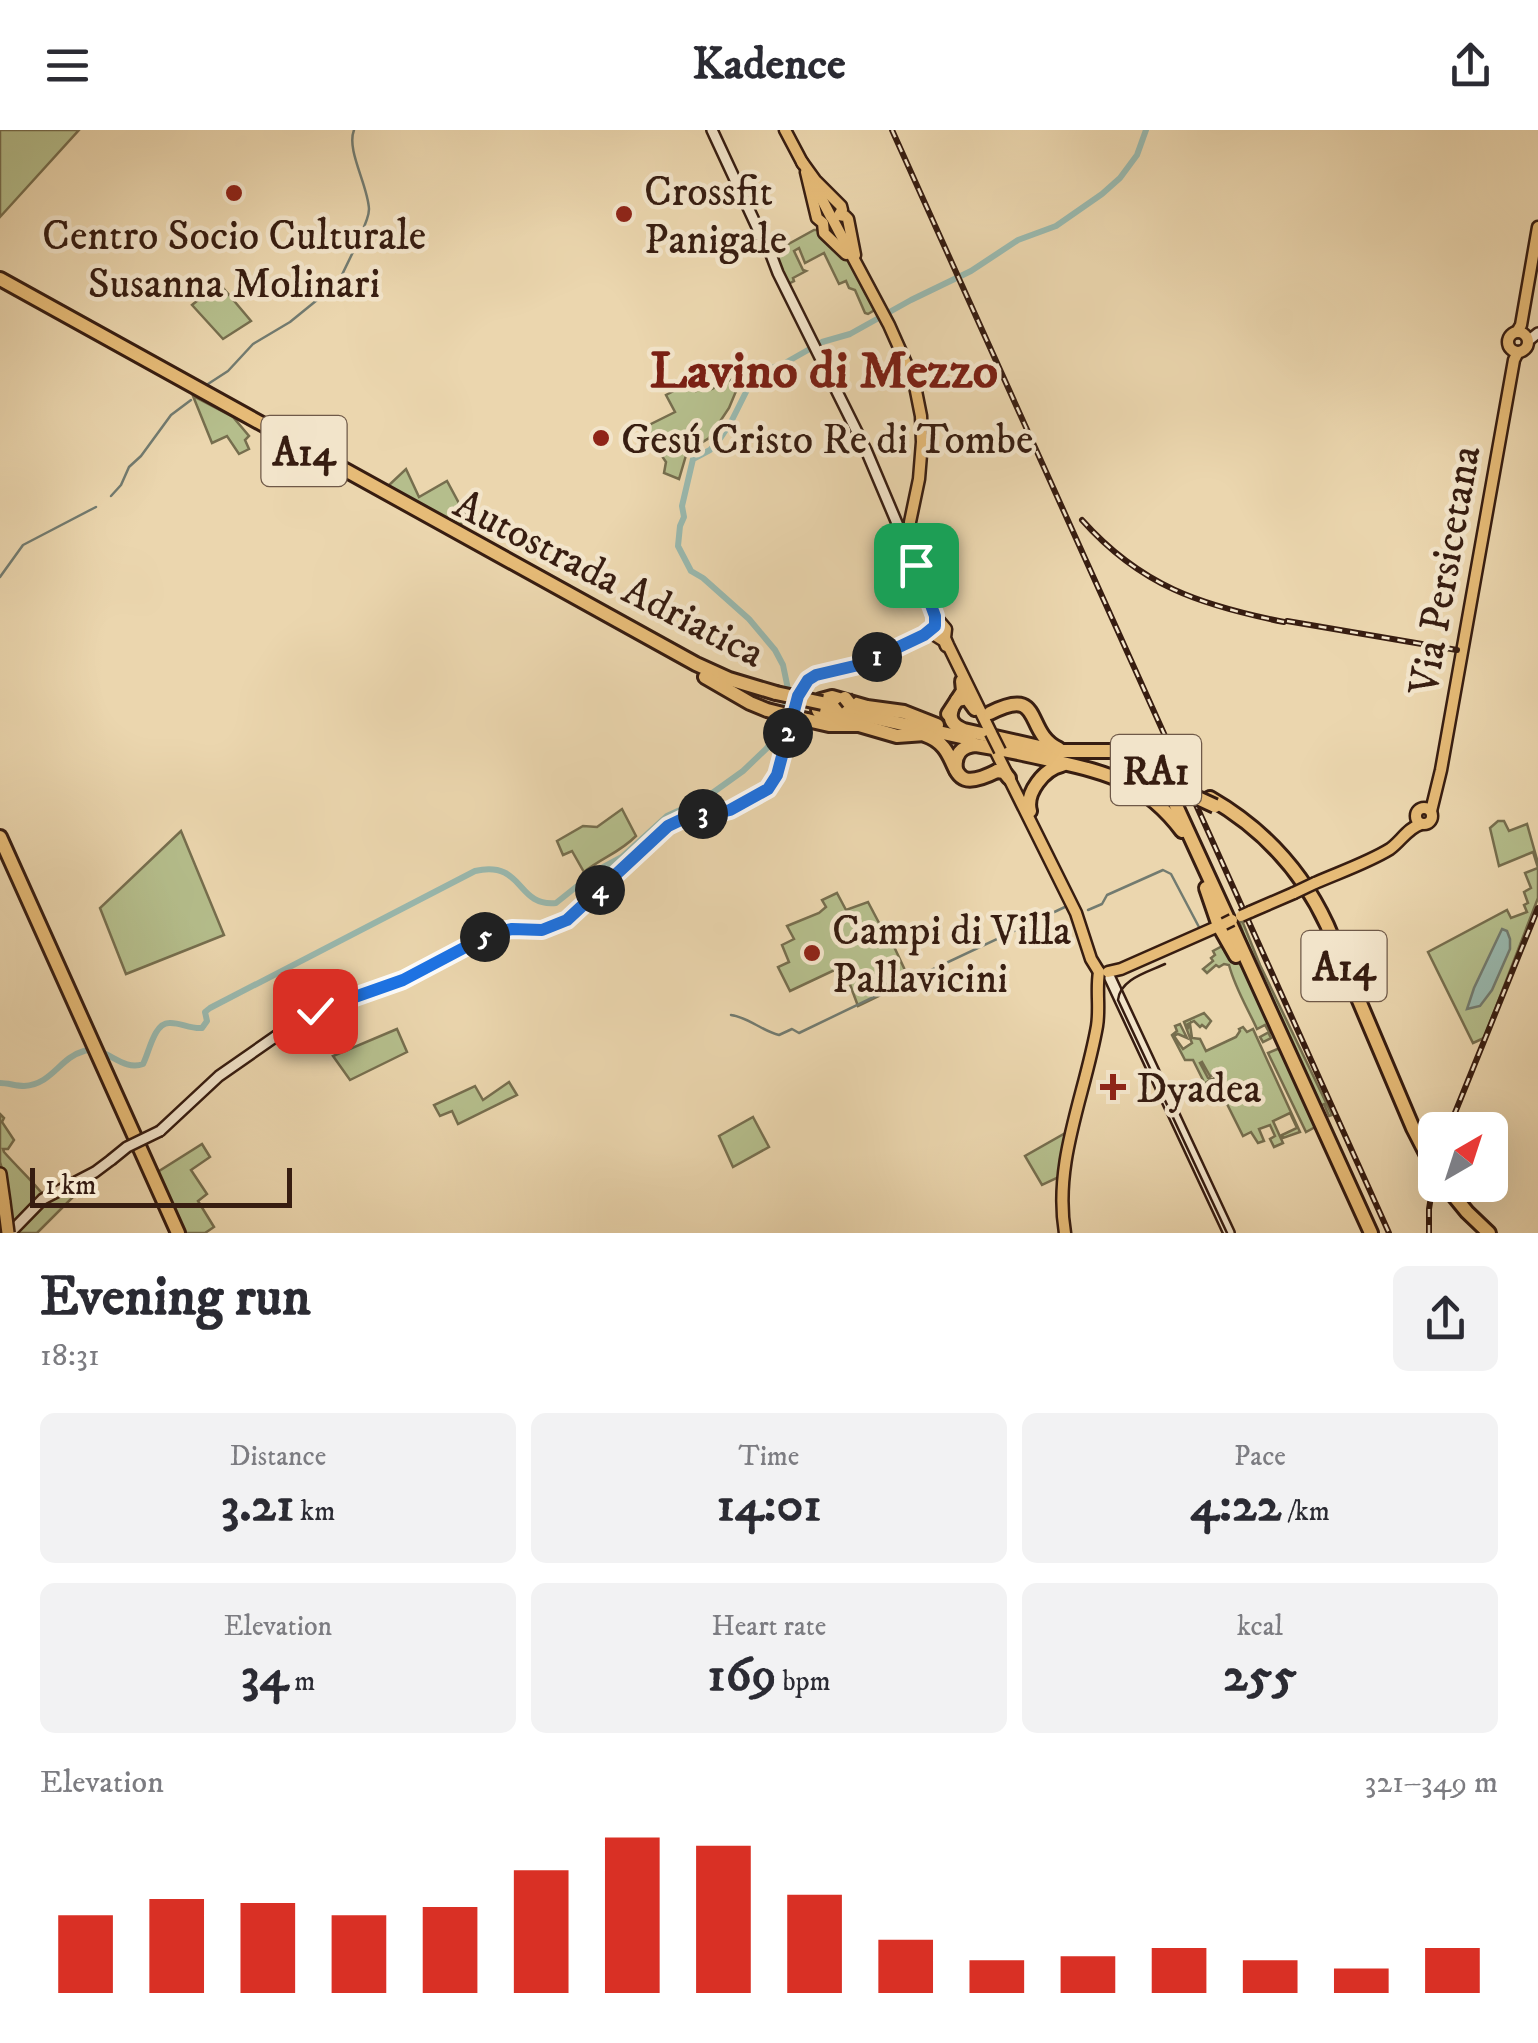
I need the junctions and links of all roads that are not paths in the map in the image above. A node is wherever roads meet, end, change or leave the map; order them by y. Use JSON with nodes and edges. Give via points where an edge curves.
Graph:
{"nodes":[{"id":1,"x":712,"y":130,"type":"edge"},
{"id":2,"x":785,"y":130,"type":"edge"},
{"id":3,"x":802,"y":162,"type":"junction"},
{"id":4,"x":1538,"y":228,"type":"edge"},
{"id":5,"x":862,"y":275,"type":"junction"},
{"id":6,"x":0,"y":281,"type":"edge"},
{"id":7,"x":1526,"y":333,"type":"edge"},
{"id":8,"x":1514,"y":354,"type":"junction"},
{"id":9,"x":906,"y":523,"type":"junction"},
{"id":10,"x":936,"y":630,"type":"junction"},
{"id":11,"x":674,"y":656,"type":"junction"},
{"id":12,"x":962,"y":681,"type":"junction"},
{"id":13,"x":775,"y":694,"type":"junction"},
{"id":14,"x":955,"y":704,"type":"junction"},
{"id":15,"x":821,"y":705,"type":"junction"},
{"id":16,"x":975,"y":705,"type":"junction"},
{"id":17,"x":878,"y":708,"type":"junction"},
{"id":18,"x":1031,"y":714,"type":"junction"},
{"id":19,"x":920,"y":718,"type":"junction"},
{"id":20,"x":859,"y":725,"type":"junction"},
{"id":21,"x":937,"y":728,"type":"junction"},
{"id":22,"x":897,"y":730,"type":"junction"},
{"id":23,"x":923,"y":734,"type":"junction"},
{"id":24,"x":996,"y":748,"type":"junction"},
{"id":25,"x":1092,"y":750,"type":"junction"},
{"id":26,"x":1083,"y":768,"type":"junction"},
{"id":27,"x":956,"y":770,"type":"junction"},
{"id":28,"x":1124,"y":771,"type":"junction"},
{"id":29,"x":1039,"y":783,"type":"junction"},
{"id":30,"x":1030,"y":811,"type":"junction"},
{"id":31,"x":1186,"y":832,"type":"junction"},
{"id":32,"x":0,"y":837,"type":"edge"},
{"id":33,"x":0,"y":846,"type":"edge"},
{"id":34,"x":1231,"y":920,"type":"junction"},
{"id":35,"x":1103,"y":976,"type":"junction"},
{"id":36,"x":1269,"y":1011,"type":"junction"},
{"id":37,"x":90,"y":1040,"type":"junction"},
{"id":38,"x":1418,"y":1147,"type":"edge"},
{"id":39,"x":0,"y":1174,"type":"edge"},
{"id":40,"x":2,"y":1198,"type":"edge"},
{"id":41,"x":1454,"y":1202,"type":"edge"},
{"id":42,"x":0,"y":1218,"type":"edge"},
{"id":43,"x":11,"y":1229,"type":"edge"},
{"id":44,"x":1370,"y":1232,"type":"edge"},
{"id":45,"x":177,"y":1233,"type":"edge"},
{"id":46,"x":1067,"y":1233,"type":"edge"},
{"id":47,"x":1229,"y":1233,"type":"edge"},
{"id":48,"x":1486,"y":1233,"type":"edge"}],
"edges":[{"from":1,"to":9,"type":"main road"},
{"from":2,"to":3,"type":"main road"},
{"from":3,"to":5,"type":"main road"},
{"from":3,"to":5,"type":"main road","via":[[816,218]]},
{"from":3,"to":5,"type":"main road","via":[[848,219]]},
{"from":4,"to":7,"type":"main road"},
{"from":5,"to":9,"type":"main road","via":[[918,398],[920,470]]},
{"from":6,"to":11,"type":"highway","name":"Autostrada Adriatica","number":"A14"},
{"from":6,"to":13,"type":"highway","name":"Autostrada Adriatica","number":"A14","via":[[703,668]]},
{"from":7,"to":8,"type":"main road","via":[[1526,348]]},
{"from":7,"to":8,"type":"main road","name":"Via Persicetana","via":[[1508,339]]},
{"from":8,"to":34,"type":"main road","name":"Via Persicetana","bridge":true,"via":[[1436,790],[1427,810],[1417,811],[1408,833],[1381,854]]},
{"from":9,"to":10,"type":"main road"},
{"from":10,"to":12,"type":"main road"},
{"from":10,"to":16,"type":"main road"},
{"from":10,"to":43,"type":"main road","bridge":true,"via":[[805,682],[774,783],[730,810],[668,826],[562,923],[492,933],[403,980],[305,1016],[219,1076],[160,1130],[43,1200]]},
{"from":11,"to":13,"type":"highway","name":"Autostrada Adriatica","number":"A14","via":[[725,682]]},
{"from":11,"to":20,"type":"highway","bridge":true,"via":[[767,710]]},
{"from":12,"to":14,"type":"highway"},
{"from":12,"to":16,"type":"main road"},
{"from":13,"to":15,"type":"highway","name":"Autostrada Adriatica","number":"A14","bridge":true},
{"from":13,"to":17,"type":"highway","bridge":true,"via":[[836,690]]},
{"from":14,"to":16,"type":"highway","via":[[967,698]]},
{"from":14,"to":19,"type":"highway","via":[[939,719]]},
{"from":14,"to":24,"type":"highway","via":[[950,717],[956,726]]},
{"from":15,"to":21,"type":"highway","name":"Autostrada Adriatica","number":"A14"},
{"from":15,"to":22,"type":"highway","name":"Autostrada Adriatica","number":"A14"},
{"from":16,"to":24,"type":"highway"},
{"from":17,"to":19,"type":"highway","number":"RA1"},
{"from":17,"to":22,"type":"highway","via":[[830,697],[818,710],[828,719]]},
{"from":18,"to":24,"type":"highway","via":[[1024,736]]},
{"from":18,"to":24,"type":"highway","via":[[1014,703]]},
{"from":18,"to":25,"type":"highway","via":[[1052,746]]},
{"from":19,"to":24,"type":"highway","number":"RA1"},
{"from":20,"to":21,"type":"highway","via":[[827,721],[817,703],[838,693],[856,707]]},
{"from":20,"to":22,"type":"highway"},
{"from":21,"to":28,"type":"highway","name":"Autostrada Adriatica","number":"A14"},
{"from":22,"to":23,"type":"highway","number":"RA1"},
{"from":22,"to":28,"type":"highway","name":"Autostrada Adriatica","number":"A14"},
{"from":23,"to":24,"type":"highway","number":"RA1"},
{"from":23,"to":27,"type":"highway","via":[[940,742]]},
{"from":24,"to":25,"type":"highway","number":"RA1"},
{"from":24,"to":26,"type":"highway","number":"RA1"},
{"from":24,"to":27,"type":"highway","via":[[965,748]]},
{"from":24,"to":27,"type":"highway","via":[[974,781]]},
{"from":24,"to":29,"type":"highway","via":[[1037,760],[1043,768]]},
{"from":24,"to":29,"type":"highway","via":[[1025,794]]},
{"from":24,"to":30,"type":"main road"},
{"from":24,"to":35,"type":"main road"},
{"from":25,"to":31,"type":"highway","number":"RA1","via":[[1124,751],[1150,764]]},
{"from":26,"to":29,"type":"highway","via":[[1058,765]]},
{"from":26,"to":31,"type":"highway","number":"RA1","via":[[1135,786]]},
{"from":28,"to":38,"type":"highway","name":"Autostrada Adriatica","number":"A14","bridge":true,"via":[[1166,780],[1212,802],[1295,877],[1323,924]]},
{"from":29,"to":30,"type":"highway"},
{"from":30,"to":35,"type":"main road"},
{"from":31,"to":34,"type":"highway"},
{"from":32,"to":37,"type":"highway"},
{"from":33,"to":37,"type":"highway"},
{"from":34,"to":35,"type":"main road"},
{"from":34,"to":36,"type":"highway"},
{"from":35,"to":46,"type":"main road","via":[[1102,1027],[1068,1164]]},
{"from":35,"to":47,"type":"main road"},
{"from":36,"to":44,"type":"highway"},
{"from":36,"to":44,"type":"highway"},
{"from":37,"to":45,"type":"highway"},
{"from":39,"to":40,"type":"highway"},
{"from":40,"to":43,"type":"highway","bridge":true},
{"from":41,"to":48,"type":"highway","name":"Autostrada Adriatica","number":"A14"},
{"from":42,"to":43,"type":"main road"}]}
